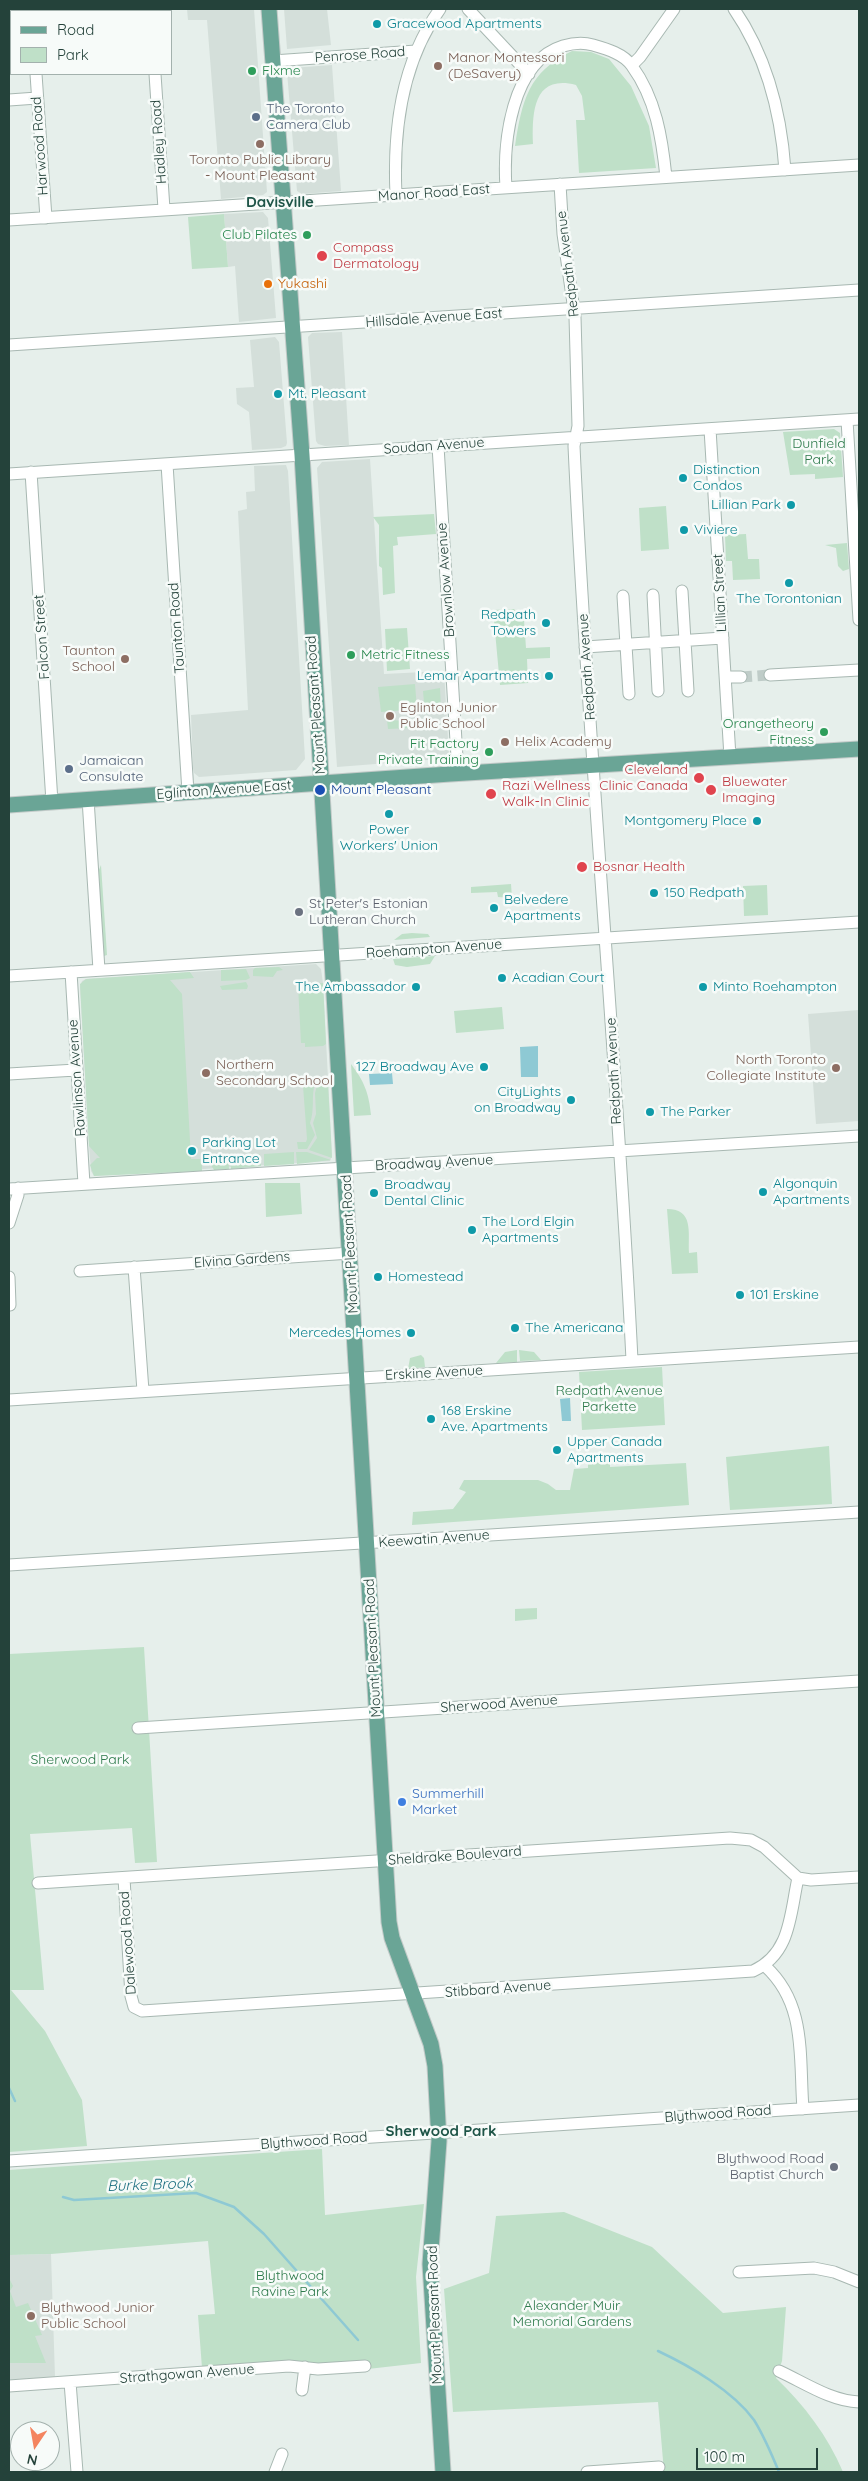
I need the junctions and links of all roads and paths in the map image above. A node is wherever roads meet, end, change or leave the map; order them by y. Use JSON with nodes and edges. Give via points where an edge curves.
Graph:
{"nodes":[{"id":1,"x":268,"y":9,"type":"edge"},
{"id":2,"x":440,"y":9,"type":"edge"},
{"id":3,"x":468,"y":9,"type":"edge"},
{"id":4,"x":674,"y":9,"type":"edge"},
{"id":5,"x":734,"y":9,"type":"edge"},
{"id":6,"x":416,"y":51,"type":"junction"},
{"id":7,"x":273,"y":61,"type":"junction"},
{"id":8,"x":632,"y":65,"type":"junction"},
{"id":9,"x":529,"y":74,"type":"junction"},
{"id":10,"x":36,"y":75,"type":"edge"},
{"id":11,"x":155,"y":75,"type":"edge"},
{"id":12,"x":37,"y":98,"type":"junction"},
{"id":13,"x":9,"y":100,"type":"edge"},
{"id":14,"x":859,"y":166,"type":"edge"},
{"id":15,"x":785,"y":170,"type":"junction"},
{"id":16,"x":666,"y":177,"type":"junction"},
{"id":17,"x":560,"y":184,"type":"junction"},
{"id":18,"x":506,"y":188,"type":"junction"},
{"id":19,"x":396,"y":196,"type":"junction"},
{"id":20,"x":283,"y":203,"type":"junction"},
{"id":21,"x":164,"y":209,"type":"junction"},
{"id":22,"x":46,"y":218,"type":"junction"},
{"id":23,"x":9,"y":220,"type":"edge"},
{"id":24,"x":859,"y":290,"type":"edge"},
{"id":25,"x":573,"y":309,"type":"junction"},
{"id":26,"x":292,"y":327,"type":"junction"},
{"id":27,"x":9,"y":346,"type":"edge"},
{"id":28,"x":859,"y":419,"type":"edge"},
{"id":29,"x":847,"y":420,"type":"junction"},
{"id":30,"x":710,"y":429,"type":"junction"},
{"id":31,"x":575,"y":437,"type":"junction"},
{"id":32,"x":438,"y":446,"type":"junction"},
{"id":33,"x":302,"y":455,"type":"junction"},
{"id":34,"x":167,"y":464,"type":"junction"},
{"id":35,"x":31,"y":472,"type":"junction"},
{"id":36,"x":9,"y":474,"type":"edge"},
{"id":37,"x":682,"y":591,"type":"dead end"},
{"id":38,"x":653,"y":595,"type":"dead end"},
{"id":39,"x":622,"y":596,"type":"dead end"},
{"id":40,"x":859,"y":620,"type":"edge"},
{"id":41,"x":723,"y":638,"type":"junction"},
{"id":42,"x":685,"y":640,"type":"junction"},
{"id":43,"x":656,"y":642,"type":"junction"},
{"id":44,"x":626,"y":644,"type":"junction"},
{"id":45,"x":585,"y":647,"type":"junction"},
{"id":46,"x":859,"y":670,"type":"edge"},
{"id":47,"x":770,"y":675,"type":"tunnel mouth"},
{"id":48,"x":741,"y":676,"type":"tunnel mouth"},
{"id":49,"x":726,"y":678,"type":"junction"},
{"id":50,"x":658,"y":691,"type":"dead end"},
{"id":51,"x":688,"y":691,"type":"dead end"},
{"id":52,"x":629,"y":694,"type":"dead end"},
{"id":53,"x":859,"y":749,"type":"edge"},
{"id":54,"x":730,"y":757,"type":"junction"},
{"id":55,"x":593,"y":766,"type":"junction"},
{"id":56,"x":458,"y":774,"type":"junction"},
{"id":57,"x":321,"y":783,"type":"junction"},
{"id":58,"x":188,"y":792,"type":"junction"},
{"id":59,"x":88,"y":799,"type":"junction"},
{"id":60,"x":52,"y":802,"type":"junction"},
{"id":61,"x":9,"y":805,"type":"edge"},
{"id":62,"x":859,"y":922,"type":"edge"},
{"id":63,"x":605,"y":938,"type":"junction"},
{"id":64,"x":332,"y":955,"type":"junction"},
{"id":65,"x":99,"y":970,"type":"junction"},
{"id":66,"x":71,"y":972,"type":"junction"},
{"id":67,"x":9,"y":976,"type":"edge"},
{"id":68,"x":76,"y":1070,"type":"junction"},
{"id":69,"x":9,"y":1074,"type":"edge"},
{"id":70,"x":859,"y":1136,"type":"edge"},
{"id":71,"x":618,"y":1152,"type":"junction"},
{"id":72,"x":345,"y":1168,"type":"junction"},
{"id":73,"x":84,"y":1184,"type":"junction"},
{"id":74,"x":13,"y":1189,"type":"edge"},
{"id":75,"x":9,"y":1223,"type":"edge"},
{"id":76,"x":350,"y":1253,"type":"junction"},
{"id":77,"x":134,"y":1267,"type":"junction"},
{"id":78,"x":80,"y":1271,"type":"dead end"},
{"id":79,"x":9,"y":1277,"type":"edge"},
{"id":80,"x":10,"y":1305,"type":"dead end"},
{"id":81,"x":859,"y":1347,"type":"edge"},
{"id":82,"x":632,"y":1360,"type":"junction"},
{"id":83,"x":357,"y":1378,"type":"junction"},
{"id":84,"x":143,"y":1391,"type":"junction"},
{"id":85,"x":9,"y":1400,"type":"edge"},
{"id":86,"x":859,"y":1512,"type":"edge"},
{"id":87,"x":367,"y":1543,"type":"junction"},
{"id":88,"x":9,"y":1565,"type":"edge"},
{"id":89,"x":859,"y":1681,"type":"edge"},
{"id":90,"x":376,"y":1711,"type":"junction"},
{"id":91,"x":138,"y":1728,"type":"dead end"},
{"id":92,"x":385,"y":1860,"type":"junction"},
{"id":93,"x":859,"y":1877,"type":"edge"},
{"id":94,"x":124,"y":1878,"type":"junction"},
{"id":95,"x":798,"y":1878,"type":"junction"},
{"id":96,"x":38,"y":1882,"type":"dead end"},
{"id":97,"x":765,"y":1966,"type":"junction"},
{"id":98,"x":413,"y":1995,"type":"junction"},
{"id":99,"x":134,"y":2007,"type":"joint"},
{"id":100,"x":859,"y":2105,"type":"edge"},
{"id":101,"x":803,"y":2108,"type":"junction"},
{"id":102,"x":439,"y":2131,"type":"junction"},
{"id":103,"x":9,"y":2161,"type":"edge"},
{"id":104,"x":739,"y":2272,"type":"dead end"},
{"id":105,"x":859,"y":2282,"type":"edge"},
{"id":106,"x":365,"y":2366,"type":"dead end"},
{"id":107,"x":305,"y":2368,"type":"junction"},
{"id":108,"x":780,"y":2371,"type":"dead end"},
{"id":109,"x":70,"y":2382,"type":"junction"},
{"id":110,"x":9,"y":2386,"type":"edge"},
{"id":111,"x":302,"y":2390,"type":"dead end"},
{"id":112,"x":859,"y":2402,"type":"edge"},
{"id":113,"x":282,"y":2454,"type":"dead end"},
{"id":114,"x":659,"y":2467,"type":"dead end"},
{"id":115,"x":77,"y":2472,"type":"edge"},
{"id":116,"x":276,"y":2472,"type":"edge"},
{"id":117,"x":443,"y":2472,"type":"edge"},
{"id":118,"x":587,"y":2472,"type":"edge"}],
"edges":[{"from":1,"to":7,"type":"main road","name":"Mount Pleasant Road"},
{"from":2,"to":6,"type":"street"},
{"from":3,"to":9,"type":"street"},
{"from":4,"to":8,"type":"street"},
{"from":5,"to":15,"type":"street","via":[[770,84],[780,119]]},
{"from":6,"to":7,"type":"street","name":"Penrose Road"},
{"from":6,"to":19,"type":"street","via":[[398,120]]},
{"from":7,"to":20,"type":"main road","name":"Mount Pleasant Road"},
{"from":8,"to":9,"type":"street","via":[[606,48],[574,43],[548,54]]},
{"from":8,"to":16,"type":"street","via":[[653,106]]},
{"from":9,"to":18,"type":"street","via":[[510,122]]},
{"from":10,"to":12,"type":"street","name":"Harwood Road"},
{"from":11,"to":21,"type":"street","name":"Hadley Road"},
{"from":12,"to":13,"type":"street"},
{"from":12,"to":22,"type":"street","name":"Harwood Road"},
{"from":14,"to":15,"type":"street","name":"Manor Road East"},
{"from":15,"to":16,"type":"street","name":"Manor Road East"},
{"from":16,"to":17,"type":"street","name":"Manor Road East"},
{"from":17,"to":18,"type":"street","name":"Manor Road East"},
{"from":17,"to":25,"type":"street","name":"Redpath Avenue"},
{"from":18,"to":19,"type":"street","name":"Manor Road East"},
{"from":19,"to":20,"type":"street","name":"Manor Road East"},
{"from":20,"to":21,"type":"street","name":"Manor Road East"},
{"from":20,"to":26,"type":"main road","name":"Mount Pleasant Road"},
{"from":21,"to":22,"type":"street","name":"Manor Road East"},
{"from":22,"to":23,"type":"street","name":"Manor Road East"},
{"from":24,"to":25,"type":"street","name":"Hillsdale Avenue East"},
{"from":25,"to":26,"type":"street","name":"Hillsdale Avenue East"},
{"from":25,"to":31,"type":"street","name":"Redpath Avenue","via":[[578,426]]},
{"from":26,"to":27,"type":"street","name":"Hillsdale Avenue East"},
{"from":26,"to":33,"type":"main road","name":"Mount Pleasant Road"},
{"from":28,"to":29,"type":"street","name":"Soudan Avenue"},
{"from":29,"to":30,"type":"street","name":"Soudan Avenue"},
{"from":29,"to":40,"type":"street"},
{"from":30,"to":31,"type":"street","name":"Soudan Avenue"},
{"from":30,"to":41,"type":"street","name":"Lillian Street"},
{"from":31,"to":32,"type":"street","name":"Soudan Avenue"},
{"from":31,"to":45,"type":"street","name":"Redpath Avenue"},
{"from":32,"to":33,"type":"street","name":"Soudan Avenue"},
{"from":32,"to":56,"type":"street","name":"Brownlow Avenue"},
{"from":33,"to":34,"type":"street","name":"Soudan Avenue"},
{"from":33,"to":57,"type":"main road","name":"Mount Pleasant Road"},
{"from":34,"to":35,"type":"street","name":"Soudan Avenue"},
{"from":34,"to":58,"type":"street","name":"Taunton Road"},
{"from":35,"to":36,"type":"street","name":"Soudan Avenue"},
{"from":35,"to":60,"type":"street","name":"Falcon Street"},
{"from":37,"to":42,"type":"street"},
{"from":38,"to":43,"type":"street"},
{"from":39,"to":44,"type":"street"},
{"from":41,"to":42,"type":"street"},
{"from":41,"to":49,"type":"street","name":"Lillian Street"},
{"from":42,"to":43,"type":"street"},
{"from":42,"to":51,"type":"street"},
{"from":43,"to":44,"type":"street"},
{"from":43,"to":50,"type":"street"},
{"from":44,"to":45,"type":"street"},
{"from":44,"to":52,"type":"street"},
{"from":45,"to":55,"type":"street","name":"Redpath Avenue"},
{"from":46,"to":47,"type":"street"},
{"from":48,"to":49,"type":"street"},
{"from":49,"to":54,"type":"street","name":"Lillian Street"},
{"from":53,"to":54,"type":"main road","name":"Eglinton Avenue East"},
{"from":54,"to":55,"type":"main road","name":"Eglinton Avenue East"},
{"from":55,"to":56,"type":"main road","name":"Eglinton Avenue East"},
{"from":55,"to":63,"type":"street","name":"Redpath Avenue"},
{"from":56,"to":57,"type":"main road","name":"Eglinton Avenue East"},
{"from":57,"to":58,"type":"main road","name":"Eglinton Avenue East"},
{"from":57,"to":64,"type":"main road","name":"Mount Pleasant Road"},
{"from":58,"to":59,"type":"main road","name":"Eglinton Avenue East"},
{"from":59,"to":60,"type":"main road","name":"Eglinton Avenue East"},
{"from":59,"to":65,"type":"street"},
{"from":60,"to":61,"type":"main road","name":"Eglinton Avenue East"},
{"from":62,"to":63,"type":"street","name":"Roehampton Avenue"},
{"from":63,"to":64,"type":"street","name":"Roehampton Avenue"},
{"from":63,"to":71,"type":"street","name":"Redpath Avenue"},
{"from":64,"to":65,"type":"street","name":"Roehampton Avenue"},
{"from":64,"to":72,"type":"main road","name":"Mount Pleasant Road"},
{"from":65,"to":66,"type":"street","name":"Roehampton Avenue"},
{"from":66,"to":67,"type":"street","name":"Roehampton Avenue"},
{"from":66,"to":68,"type":"street","name":"Rawlinson Avenue"},
{"from":68,"to":69,"type":"street"},
{"from":68,"to":73,"type":"street","name":"Rawlinson Avenue"},
{"from":70,"to":71,"type":"street","name":"Broadway Avenue"},
{"from":71,"to":72,"type":"street","name":"Broadway Avenue"},
{"from":71,"to":82,"type":"street","name":"Redpath Avenue"},
{"from":72,"to":73,"type":"street","name":"Broadway Avenue"},
{"from":72,"to":76,"type":"main road","name":"Mount Pleasant Road"},
{"from":73,"to":74,"type":"street","name":"Broadway Avenue"},
{"from":74,"to":75,"type":"street"},
{"from":76,"to":77,"type":"street","name":"Elvina Gardens"},
{"from":76,"to":83,"type":"main road","name":"Mount Pleasant Road"},
{"from":77,"to":78,"type":"street","name":"Elvina Gardens"},
{"from":77,"to":84,"type":"street"},
{"from":79,"to":80,"type":"street"},
{"from":81,"to":82,"type":"street","name":"Erskine Avenue"},
{"from":82,"to":83,"type":"street","name":"Erskine Avenue"},
{"from":83,"to":84,"type":"street","name":"Erskine Avenue"},
{"from":83,"to":87,"type":"main road","name":"Mount Pleasant Road"},
{"from":84,"to":85,"type":"street","name":"Erskine Avenue"},
{"from":86,"to":87,"type":"street","name":"Keewatin Avenue"},
{"from":87,"to":88,"type":"street","name":"Keewatin Avenue"},
{"from":87,"to":90,"type":"main road","name":"Mount Pleasant Road"},
{"from":89,"to":90,"type":"street","name":"Sherwood Avenue"},
{"from":90,"to":91,"type":"street","name":"Sherwood Avenue"},
{"from":90,"to":92,"type":"main road","name":"Mount Pleasant Road"},
{"from":92,"to":94,"type":"street","name":"Sheldrake Boulevard"},
{"from":92,"to":95,"type":"street","name":"Sheldrake Boulevard","via":[[730,1838],[751,1840],[764,1847]]},
{"from":92,"to":98,"type":"main road","name":"Mount Pleasant Road","via":[[390,1930]]},
{"from":93,"to":95,"type":"street"},
{"from":94,"to":96,"type":"street","name":"Sheldrake Boulevard"},
{"from":94,"to":99,"type":"street","name":"Dalewood Road"},
{"from":95,"to":97,"type":"street","via":[[786,1936],[778,1953]]},
{"from":97,"to":98,"type":"street","name":"Stibbard Avenue","via":[[753,1972]]},
{"from":97,"to":101,"type":"street","via":[[788,1993],[796,2016]]},
{"from":98,"to":99,"type":"street","name":"Stibbard Avenue","via":[[142,2011]]},
{"from":98,"to":102,"type":"main road","name":"Mount Pleasant Road","via":[[434,2057]]},
{"from":100,"to":101,"type":"street","name":"Blythwood Road"},
{"from":101,"to":102,"type":"street","name":"Blythwood Road"},
{"from":102,"to":103,"type":"street","name":"Blythwood Road"},
{"from":102,"to":117,"type":"main road","name":"Mount Pleasant Road","via":[[430,2264]]},
{"from":104,"to":105,"type":"street","via":[[814,2268]]},
{"from":106,"to":107,"type":"street","name":"Strathgowan Avenue"},
{"from":107,"to":109,"type":"street","name":"Strathgowan Avenue","via":[[289,2366]]},
{"from":107,"to":111,"type":"street"},
{"from":108,"to":112,"type":"street","via":[[843,2400]]},
{"from":109,"to":110,"type":"street","name":"Strathgowan Avenue"},
{"from":109,"to":115,"type":"street"},
{"from":113,"to":116,"type":"street"},
{"from":114,"to":118,"type":"street"}]}
